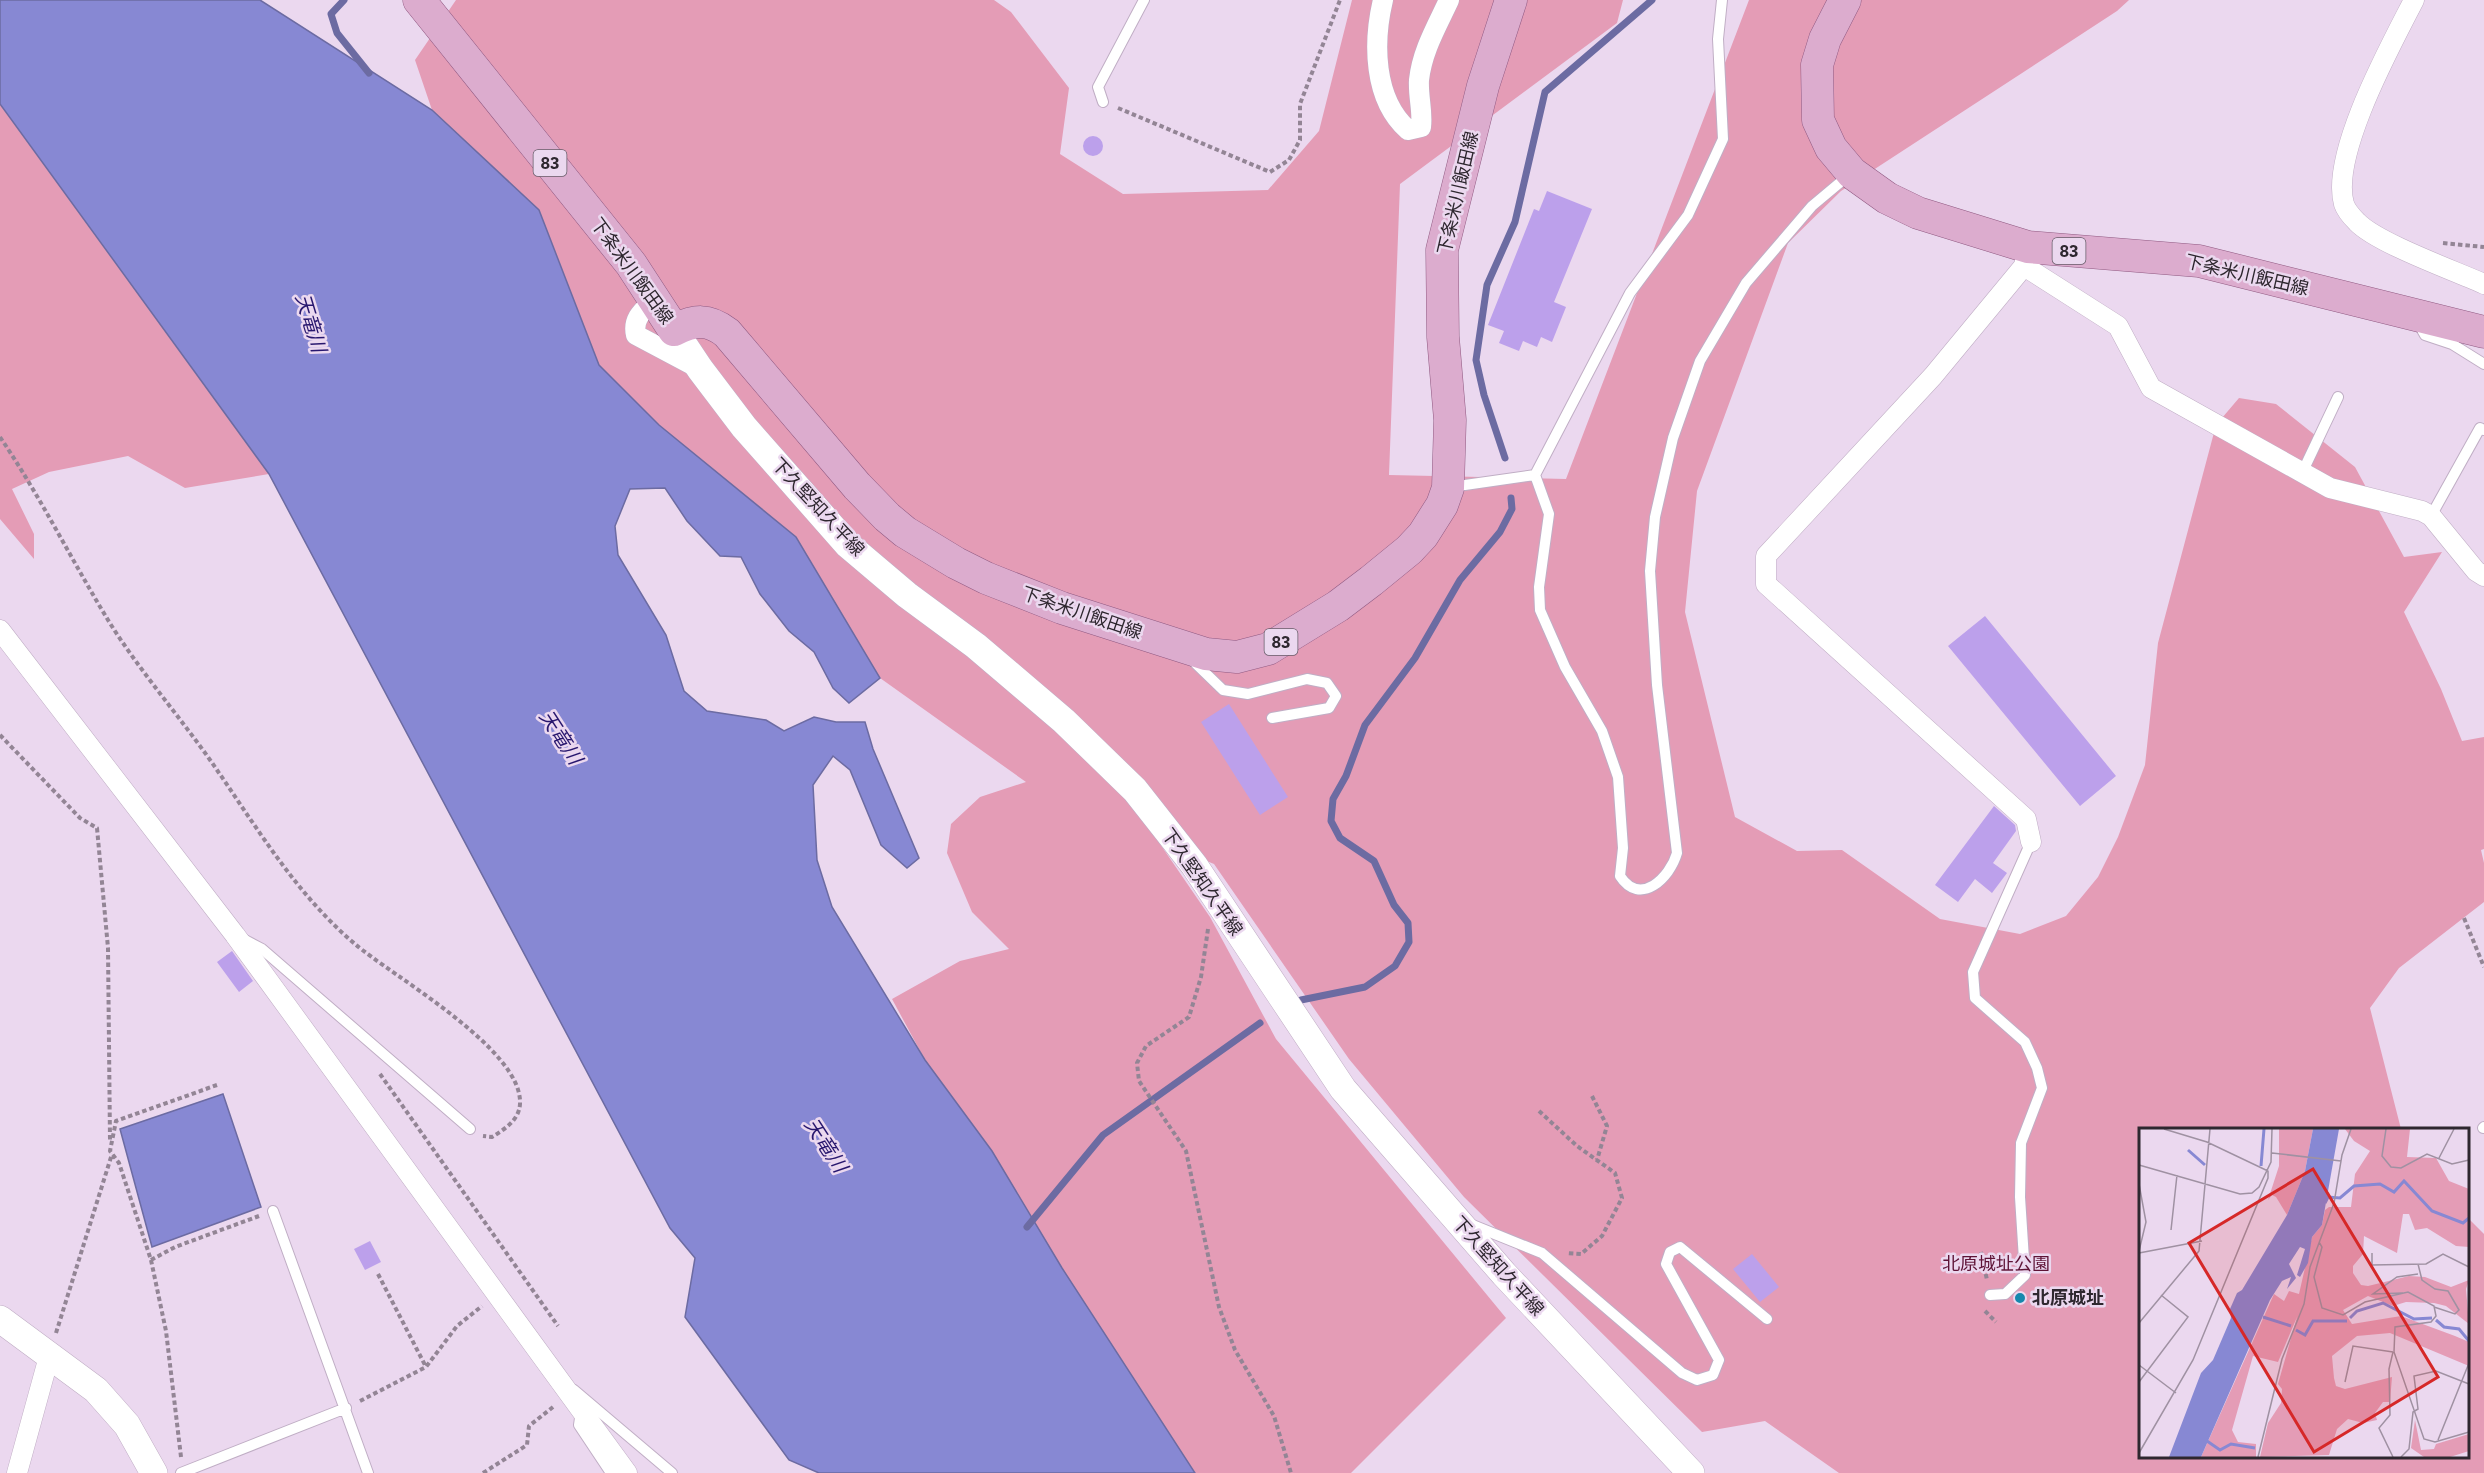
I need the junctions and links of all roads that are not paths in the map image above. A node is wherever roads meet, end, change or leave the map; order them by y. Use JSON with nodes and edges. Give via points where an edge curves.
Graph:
{"nodes":[{"id":1,"x":419,"y":0,"type":"edge"},
{"id":2,"x":1144,"y":0,"type":"edge"},
{"id":3,"x":1383,"y":0,"type":"edge"},
{"id":4,"x":1449,"y":0,"type":"edge"},
{"id":5,"x":1511,"y":0,"type":"edge"},
{"id":6,"x":1722,"y":0,"type":"edge"},
{"id":7,"x":1845,"y":0,"type":"edge"},
{"id":8,"x":2414,"y":0,"type":"edge"},
{"id":9,"x":1103,"y":102,"type":"road end"},
{"id":10,"x":1852,"y":173,"type":"junction"},
{"id":11,"x":2026,"y":256,"type":"junction"},
{"id":12,"x":2484,"y":284,"type":"edge"},
{"id":13,"x":655,"y":299,"type":"junction"},
{"id":14,"x":2414,"y":315,"type":"junction"},
{"id":15,"x":674,"y":330,"type":"junction"},
{"id":16,"x":2484,"y":332,"type":"edge"},
{"id":17,"x":2484,"y":364,"type":"edge"},
{"id":18,"x":700,"y":369,"type":"junction"},
{"id":19,"x":2338,"y":397,"type":"dead end"},
{"id":20,"x":2484,"y":430,"type":"edge"},
{"id":21,"x":2302,"y":473,"type":"junction"},
{"id":22,"x":1535,"y":476,"type":"junction"},
{"id":23,"x":1448,"y":488,"type":"junction"},
{"id":24,"x":2431,"y":516,"type":"junction"},
{"id":25,"x":2484,"y":576,"type":"edge"},
{"id":26,"x":0,"y":630,"type":"edge"},
{"id":27,"x":1177,"y":645,"type":"junction"},
{"id":28,"x":1272,"y":718,"type":"dead end"},
{"id":29,"x":2031,"y":842,"type":"joint"},
{"id":30,"x":235,"y":935,"type":"junction"},
{"id":31,"x":470,"y":1129,"type":"road end"},
{"id":32,"x":273,"y":1211,"type":"road end"},
{"id":33,"x":1455,"y":1218,"type":"junction"},
{"id":34,"x":1990,"y":1295,"type":"road end"},
{"id":35,"x":0,"y":1319,"type":"edge"},
{"id":36,"x":1767,"y":1319,"type":"dead end"},
{"id":37,"x":50,"y":1353,"type":"junction"},
{"id":38,"x":557,"y":1375,"type":"junction"},
{"id":39,"x":576,"y":1401,"type":"junction"},
{"id":40,"x":346,"y":1408,"type":"junction"},
{"id":41,"x":17,"y":1473,"type":"edge"},
{"id":42,"x":154,"y":1473,"type":"edge"},
{"id":43,"x":182,"y":1473,"type":"edge"},
{"id":44,"x":368,"y":1473,"type":"edge"},
{"id":45,"x":611,"y":1473,"type":"edge"},
{"id":46,"x":627,"y":1473,"type":"edge"},
{"id":47,"x":672,"y":1473,"type":"edge"},
{"id":48,"x":1691,"y":1473,"type":"edge"}],
"edges":[{"from":1,"to":13,"type":"main road","name":"下条米川飯田線","number":"83"},
{"from":2,"to":9,"type":"lane","via":[[1098,87]]},
{"from":3,"to":4,"type":"street","via":[[1378,47],[1381,87],[1397,120],[1408,130],[1420,127],[1423,115],[1418,103],[1419,79],[1424,53]]},
{"from":5,"to":23,"type":"main road","name":"下条米川飯田線","number":"83","via":[[1484,86],[1442,250],[1443,337],[1450,420]]},
{"from":6,"to":22,"type":"lane","via":[[1719,39],[1723,139],[1688,215],[1630,293]]},
{"from":7,"to":10,"type":"main road","name":"下条米川飯田線","number":"83","via":[[1825,39],[1817,65],[1816,92],[1818,120],[1830,148]]},
{"from":8,"to":12,"type":"street","via":[[2360,112],[2342,181],[2344,206],[2358,224],[2378,236]]},
{"from":10,"to":11,"type":"main road","name":"下条米川飯田線","number":"83","via":[[1887,198],[1918,213]]},
{"from":10,"to":22,"type":"lane","via":[[1812,206],[1746,283],[1700,361],[1673,438],[1655,517],[1650,571],[1657,685],[1677,853],[1673,867],[1657,885],[1631,887],[1620,876],[1623,848],[1618,777],[1602,731],[1565,667],[1540,610],[1539,587],[1549,514]]},
{"from":11,"to":14,"type":"main road","name":"下条米川飯田線","number":"83","via":[[2199,261]]},
{"from":11,"to":21,"type":"street","via":[[2118,326],[2151,388]]},
{"from":11,"to":29,"type":"street","via":[[1933,376],[1766,556],[1766,584],[2026,819]]},
{"from":13,"to":15,"type":"main road","name":"下条米川飯田線","number":"83"},
{"from":13,"to":18,"type":"street","via":[[638,316],[636,335]]},
{"from":14,"to":16,"type":"main road","name":"下条米川飯田線","number":"83"},
{"from":14,"to":17,"type":"lane","via":[[2425,335],[2452,344]]},
{"from":15,"to":18,"type":"main road","name":"下久堅知久平線"},
{"from":15,"to":27,"type":"main road","name":"下条米川飯田線","number":"83","via":[[690,322],[707,321],[727,333],[856,486],[905,532],[986,578],[1062,608]]},
{"from":18,"to":33,"type":"main road","name":"下久堅知久平線","via":[[744,427],[848,545],[1046,706],[1135,790],[1194,865],[1342,1089]]},
{"from":19,"to":21,"type":"lane"},
{"from":20,"to":24,"type":"lane","via":[[2480,428]]},
{"from":21,"to":24,"type":"street","via":[[2330,488]]},
{"from":22,"to":23,"type":"lane"},
{"from":23,"to":27,"type":"main road","name":"下条米川飯田線","number":"83","via":[[1433,521],[1409,550],[1338,606],[1268,650],[1237,657],[1206,654]]},
{"from":24,"to":25,"type":"street"},
{"from":26,"to":30,"type":"street"},
{"from":27,"to":28,"type":"lane","via":[[1223,690],[1248,694],[1307,679],[1327,683],[1336,696],[1329,708]]},
{"from":29,"to":34,"type":"lane","via":[[1972,972],[1975,998],[2025,1042],[2042,1088],[2020,1143],[2025,1275],[2005,1294]]},
{"from":30,"to":31,"type":"lane","via":[[262,949]]},
{"from":30,"to":38,"type":"street"},
{"from":32,"to":40,"type":"lane"},
{"from":33,"to":36,"type":"lane","via":[[1542,1253],[1673,1366],[1697,1380],[1713,1375],[1719,1360],[1666,1264],[1670,1252],[1680,1247]]},
{"from":33,"to":48,"type":"main road","name":"下久堅知久平線"},
{"from":35,"to":37,"type":"main road"},
{"from":37,"to":41,"type":"street"},
{"from":37,"to":42,"type":"main road","via":[[96,1390],[127,1425]]},
{"from":38,"to":39,"type":"street"},
{"from":38,"to":47,"type":"lane"},
{"from":39,"to":45,"type":"lane","via":[[579,1425]]},
{"from":39,"to":46,"type":"street"},
{"from":40,"to":43,"type":"lane"},
{"from":40,"to":44,"type":"lane"}]}
